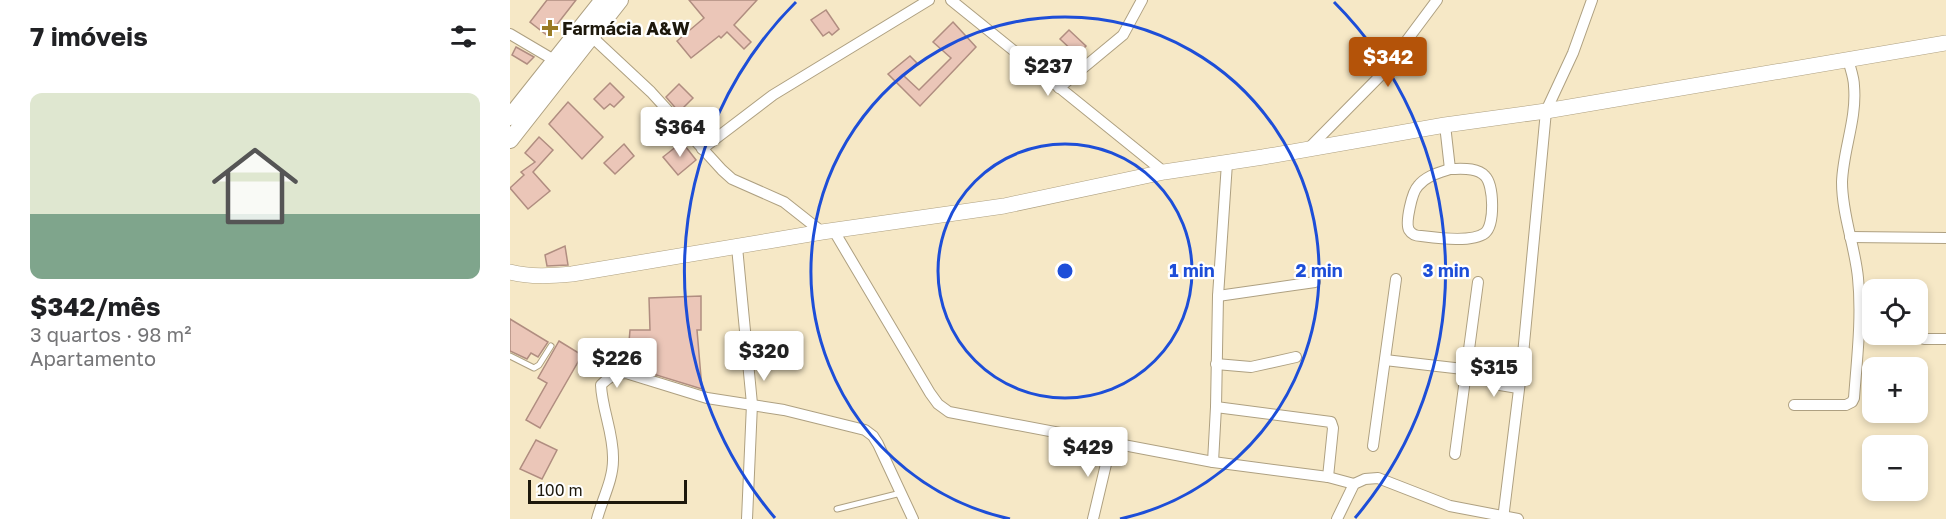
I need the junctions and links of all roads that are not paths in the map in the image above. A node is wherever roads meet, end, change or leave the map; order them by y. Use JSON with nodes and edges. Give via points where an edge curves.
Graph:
{"nodes":[{"id":1,"x":603,"y":0,"type":"edge"},
{"id":2,"x":620,"y":0,"type":"edge"},
{"id":3,"x":929,"y":0,"type":"edge"},
{"id":4,"x":951,"y":0,"type":"edge"},
{"id":5,"x":1142,"y":0,"type":"edge"},
{"id":6,"x":1437,"y":0,"type":"edge"},
{"id":7,"x":1592,"y":0,"type":"edge"},
{"id":8,"x":510,"y":34,"type":"edge"},
{"id":9,"x":591,"y":36,"type":"junction"},
{"id":10,"x":1946,"y":43,"type":"edge"},
{"id":11,"x":1848,"y":59,"type":"junction"},
{"id":12,"x":554,"y":60,"type":"junction"},
{"id":13,"x":1059,"y":88,"type":"junction"},
{"id":14,"x":1546,"y":111,"type":"junction"},
{"id":15,"x":510,"y":117,"type":"edge"},
{"id":16,"x":1445,"y":125,"type":"junction"},
{"id":17,"x":510,"y":140,"type":"edge"},
{"id":18,"x":702,"y":149,"type":"junction"},
{"id":19,"x":1308,"y":150,"type":"junction"},
{"id":20,"x":1227,"y":163,"type":"junction"},
{"id":21,"x":1450,"y":169,"type":"junction"},
{"id":22,"x":1164,"y":172,"type":"junction"},
{"id":23,"x":828,"y":231,"type":"junction"},
{"id":24,"x":1850,"y":237,"type":"junction"},
{"id":25,"x":1946,"y":238,"type":"edge"},
{"id":26,"x":737,"y":247,"type":"junction"},
{"id":27,"x":510,"y":272,"type":"edge"},
{"id":28,"x":1396,"y":279,"type":"dead end"},
{"id":29,"x":1315,"y":282,"type":"dead end"},
{"id":30,"x":1478,"y":282,"type":"dead end"},
{"id":31,"x":1218,"y":296,"type":"junction"},
{"id":32,"x":1928,"y":339,"type":"edge"},
{"id":33,"x":1946,"y":339,"type":"edge"},
{"id":34,"x":551,"y":346,"type":"dead end"},
{"id":35,"x":510,"y":356,"type":"edge"},
{"id":36,"x":1296,"y":357,"type":"dead end"},
{"id":37,"x":1385,"y":360,"type":"junction"},
{"id":38,"x":1216,"y":364,"type":"junction"},
{"id":39,"x":1522,"y":365,"type":"junction"},
{"id":40,"x":1466,"y":370,"type":"junction"},
{"id":41,"x":1489,"y":372,"type":"junction"},
{"id":42,"x":1518,"y":388,"type":"junction"},
{"id":43,"x":752,"y":404,"type":"junction"},
{"id":44,"x":1794,"y":405,"type":"dead end"},
{"id":45,"x":1216,"y":407,"type":"junction"},
{"id":46,"x":1111,"y":443,"type":"junction"},
{"id":47,"x":1373,"y":446,"type":"dead end"},
{"id":48,"x":1455,"y":454,"type":"dead end"},
{"id":49,"x":1213,"y":462,"type":"junction"},
{"id":50,"x":1328,"y":477,"type":"junction"},
{"id":51,"x":1354,"y":484,"type":"junction"},
{"id":52,"x":901,"y":493,"type":"junction"},
{"id":53,"x":837,"y":509,"type":"dead end"},
{"id":54,"x":1504,"y":518,"type":"edge"},
{"id":55,"x":597,"y":519,"type":"edge"},
{"id":56,"x":747,"y":519,"type":"edge"},
{"id":57,"x":913,"y":519,"type":"edge"},
{"id":58,"x":1093,"y":519,"type":"edge"},
{"id":59,"x":1337,"y":519,"type":"edge"},
{"id":60,"x":1518,"y":519,"type":"edge"}],
"edges":[{"from":1,"to":12,"type":"main road"},
{"from":2,"to":9,"type":"main road"},
{"from":3,"to":18,"type":"street","via":[[773,95]]},
{"from":4,"to":13,"type":"street"},
{"from":5,"to":13,"type":"street","via":[[1124,35]]},
{"from":6,"to":19,"type":"street","via":[[1381,75]]},
{"from":7,"to":14,"type":"street"},
{"from":8,"to":12,"type":"street"},
{"from":9,"to":17,"type":"main road"},
{"from":9,"to":18,"type":"street"},
{"from":10,"to":11,"type":"main road"},
{"from":11,"to":14,"type":"main road"},
{"from":11,"to":24,"type":"street","via":[[1854,86],[1842,182]]},
{"from":12,"to":15,"type":"main road"},
{"from":13,"to":22,"type":"street"},
{"from":14,"to":16,"type":"main road"},
{"from":14,"to":39,"type":"street"},
{"from":16,"to":19,"type":"main road"},
{"from":16,"to":21,"type":"street"},
{"from":18,"to":23,"type":"street","via":[[732,178],[784,202]]},
{"from":19,"to":20,"type":"main road"},
{"from":20,"to":22,"type":"main road"},
{"from":20,"to":31,"type":"street"},
{"from":21,"to":21,"type":"street","via":[[1429,177],[1415,189],[1407,224],[1415,236],[1474,238],[1491,225],[1491,185],[1485,176],[1478,171]]},
{"from":22,"to":23,"type":"main road","via":[[1004,206]]},
{"from":23,"to":26,"type":"main road"},
{"from":23,"to":46,"type":"street","via":[[938,404],[949,412]]},
{"from":24,"to":25,"type":"street"},
{"from":24,"to":44,"type":"street","via":[[1860,297],[1854,398],[1846,405]]},
{"from":26,"to":27,"type":"main road","via":[[547,277]]},
{"from":26,"to":43,"type":"street"},
{"from":28,"to":37,"type":"street"},
{"from":29,"to":31,"type":"street"},
{"from":30,"to":40,"type":"street"},
{"from":31,"to":38,"type":"street"},
{"from":32,"to":33,"type":"street"},
{"from":34,"to":35,"type":"lane","via":[[534,368]]},
{"from":36,"to":38,"type":"street","via":[[1251,367]]},
{"from":37,"to":40,"type":"street"},
{"from":37,"to":47,"type":"street"},
{"from":38,"to":45,"type":"street"},
{"from":39,"to":41,"type":"street"},
{"from":39,"to":42,"type":"street"},
{"from":40,"to":41,"type":"street"},
{"from":40,"to":48,"type":"street"},
{"from":41,"to":42,"type":"street","via":[[1500,385]]},
{"from":42,"to":54,"type":"street"},
{"from":43,"to":52,"type":"street","via":[[865,430],[873,435]]},
{"from":43,"to":55,"type":"street","via":[[707,398],[626,373],[608,378],[601,385],[601,399],[612,443],[612,474]]},
{"from":43,"to":56,"type":"street"},
{"from":45,"to":49,"type":"street"},
{"from":45,"to":50,"type":"street","via":[[1331,422]]},
{"from":46,"to":49,"type":"street"},
{"from":46,"to":58,"type":"street"},
{"from":49,"to":50,"type":"street"},
{"from":50,"to":51,"type":"street"},
{"from":51,"to":54,"type":"street","via":[[1378,478],[1450,506]]},
{"from":51,"to":59,"type":"street"},
{"from":52,"to":53,"type":"lane"},
{"from":52,"to":57,"type":"street"},
{"from":54,"to":60,"type":"street"}]}
